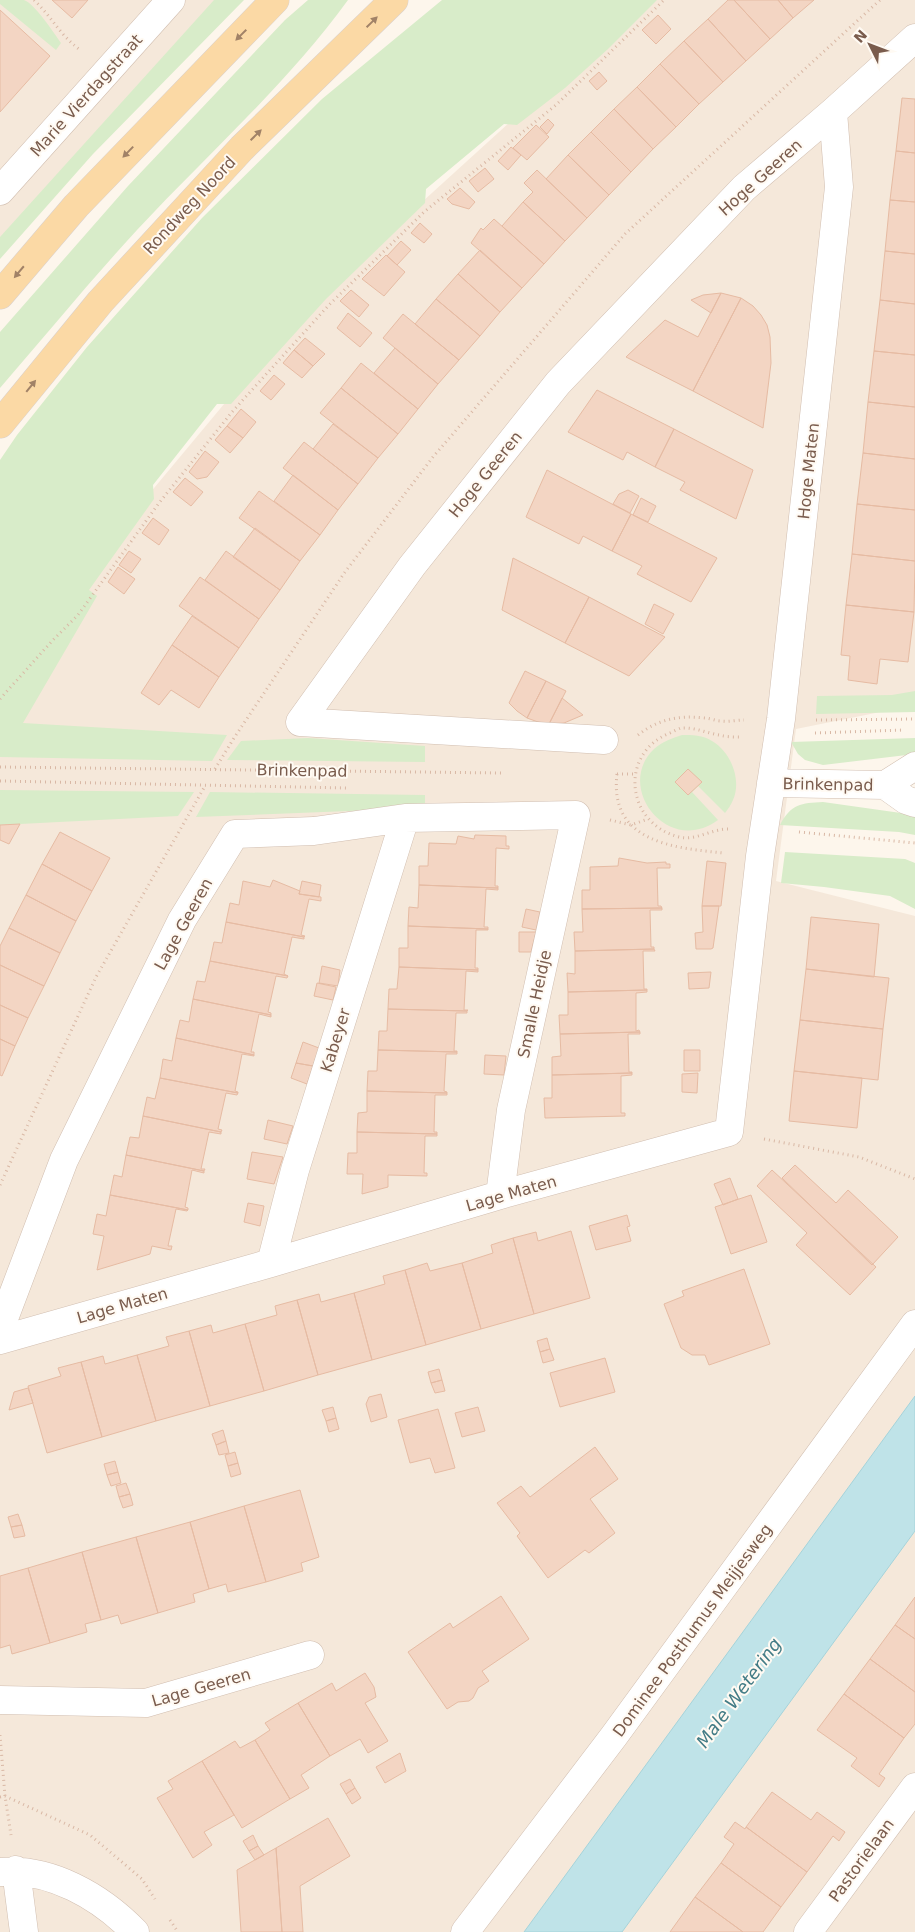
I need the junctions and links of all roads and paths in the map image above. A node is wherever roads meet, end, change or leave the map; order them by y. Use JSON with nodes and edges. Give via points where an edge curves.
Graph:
{"nodes":[{"id":1,"x":34,"y":0,"type":"edge"},
{"id":2,"x":171,"y":0,"type":"edge"},
{"id":3,"x":275,"y":0,"type":"edge"},
{"id":4,"x":394,"y":0,"type":"edge"},
{"id":5,"x":664,"y":0,"type":"edge"},
{"id":6,"x":915,"y":38,"type":"edge"},
{"id":7,"x":102,"y":77,"type":"junction"},
{"id":8,"x":834,"y":112,"type":"junction"},
{"id":9,"x":0,"y":190,"type":"edge"},
{"id":10,"x":0,"y":295,"type":"edge"},
{"id":11,"x":0,"y":424,"type":"edge"},
{"id":12,"x":0,"y":699,"type":"edge"},
{"id":13,"x":906,"y":730,"type":"dead end"},
{"id":14,"x":777,"y":736,"type":"junction"},
{"id":15,"x":234,"y":738,"type":"dead end"},
{"id":16,"x":604,"y":740,"type":"dead end"},
{"id":17,"x":618,"y":766,"type":"dead end"},
{"id":18,"x":915,"y":766,"type":"edge"},
{"id":19,"x":0,"y":767,"type":"edge"},
{"id":20,"x":215,"y":769,"type":"junction"},
{"id":21,"x":504,"y":773,"type":"dead end"},
{"id":22,"x":0,"y":781,"type":"edge"},
{"id":23,"x":771,"y":783,"type":"junction"},
{"id":24,"x":885,"y":785,"type":"junction"},
{"id":25,"x":206,"y":786,"type":"junction"},
{"id":26,"x":354,"y":788,"type":"dead end"},
{"id":27,"x":915,"y":803,"type":"edge"},
{"id":28,"x":576,"y":815,"type":"joint"},
{"id":29,"x":405,"y":818,"type":"junction"},
{"id":30,"x":764,"y":829,"type":"junction"},
{"id":31,"x":915,"y":843,"type":"edge"},
{"id":32,"x":760,"y":856,"type":"junction"},
{"id":33,"x":729,"y":1132,"type":"junction"},
{"id":34,"x":915,"y":1179,"type":"edge"},
{"id":35,"x":0,"y":1185,"type":"edge"},
{"id":36,"x":500,"y":1195,"type":"junction"},
{"id":37,"x":271,"y":1263,"type":"junction"},
{"id":38,"x":915,"y":1324,"type":"edge"},
{"id":39,"x":0,"y":1329,"type":"edge"},
{"id":40,"x":0,"y":1340,"type":"edge"},
{"id":41,"x":310,"y":1655,"type":"dead end"},
{"id":42,"x":0,"y":1700,"type":"edge"},
{"id":43,"x":0,"y":1731,"type":"edge"},
{"id":44,"x":915,"y":1787,"type":"edge"},
{"id":45,"x":2,"y":1797,"type":"edge"},
{"id":46,"x":8,"y":1871,"type":"edge"},
{"id":47,"x":157,"y":1902,"type":"dead end"},
{"id":48,"x":168,"y":1917,"type":"dead end"},
{"id":49,"x":24,"y":1932,"type":"edge"},
{"id":50,"x":135,"y":1932,"type":"edge"},
{"id":51,"x":178,"y":1932,"type":"edge"},
{"id":52,"x":465,"y":1932,"type":"edge"},
{"id":53,"x":808,"y":1932,"type":"edge"}],
"edges":[{"from":1,"to":7,"type":"path","via":[[66,40],[90,58]]},
{"from":2,"to":7,"type":"street","name":"Marie Vierdagstraat"},
{"from":3,"to":10,"type":"main road","one_way":true,"via":[[76,206]]},
{"from":11,"to":4,"type":"main road","name":"Rondweg Noord","one_way":true,"via":[[100,302],[242,148]]},
{"from":5,"to":12,"type":"path","via":[[556,105],[424,212],[328,306],[232,412],[159,503],[78,615]]},
{"from":6,"to":8,"type":"street","name":"Hoge Geeren"},
{"from":7,"to":9,"type":"street","name":"Marie Vierdagstraat"},
{"from":8,"to":14,"type":"street","name":"Hoge Maten","via":[[839,187]]},
{"from":8,"to":16,"type":"street","name":"Hoge Geeren","via":[[744,188],[558,383],[412,566],[300,722]]},
{"from":13,"to":14,"type":"path"},
{"from":14,"to":23,"type":"street","name":"Hoge Maten"},
{"from":14,"to":30,"type":"path","via":[[727,737],[681,728],[651,744],[639,762],[637,774],[635,790],[638,805],[656,827],[667,833],[692,837],[720,829]]},
{"from":15,"to":20,"type":"path"},
{"from":17,"to":32,"type":"path","via":[[617,797],[623,812],[637,831],[651,840],[672,847]]},
{"from":18,"to":24,"type":"street","name":"Brinkenpad"},
{"from":19,"to":20,"type":"path","name":"Brinkenpad"},
{"from":20,"to":21,"type":"path","name":"Brinkenpad"},
{"from":22,"to":25,"type":"path"},
{"from":23,"to":24,"type":"street","name":"Brinkenpad"},
{"from":23,"to":30,"type":"street","name":"Hoge Maten"},
{"from":24,"to":27,"type":"street","name":"Brinkenpad"},
{"from":25,"to":26,"type":"path"},
{"from":25,"to":35,"type":"path","via":[[96,977]]},
{"from":28,"to":29,"type":"street","name":"Lage Geeren"},
{"from":28,"to":36,"type":"street","name":"Smalle Heidje","via":[[512,1110]]},
{"from":29,"to":37,"type":"street","name":"Kabeyer","via":[[295,1170]]},
{"from":29,"to":39,"type":"street","name":"Lage Geeren","via":[[314,832],[235,834],[182,920],[64,1160]]},
{"from":30,"to":31,"type":"path"},
{"from":30,"to":32,"type":"street"},
{"from":32,"to":33,"type":"street"},
{"from":33,"to":34,"type":"path","via":[[859,1157]]},
{"from":33,"to":36,"type":"street","name":"Lage Maten"},
{"from":36,"to":37,"type":"street","name":"Lage Maten"},
{"from":37,"to":40,"type":"street","name":"Lage Maten"},
{"from":38,"to":52,"type":"street","name":"Dominee Posthumus Meijjesweg","via":[[614,1736]]},
{"from":41,"to":42,"type":"street","name":"Lage Geeren","via":[[146,1703]]},
{"from":43,"to":45,"type":"path"},
{"from":44,"to":53,"type":"street","name":"Pastorielaan"},
{"from":45,"to":47,"type":"path","via":[[90,1835],[142,1879]]},
{"from":46,"to":49,"type":"street"},
{"from":46,"to":50,"type":"street","via":[[57,1880],[94,1897]]},
{"from":48,"to":51,"type":"path"}]}
